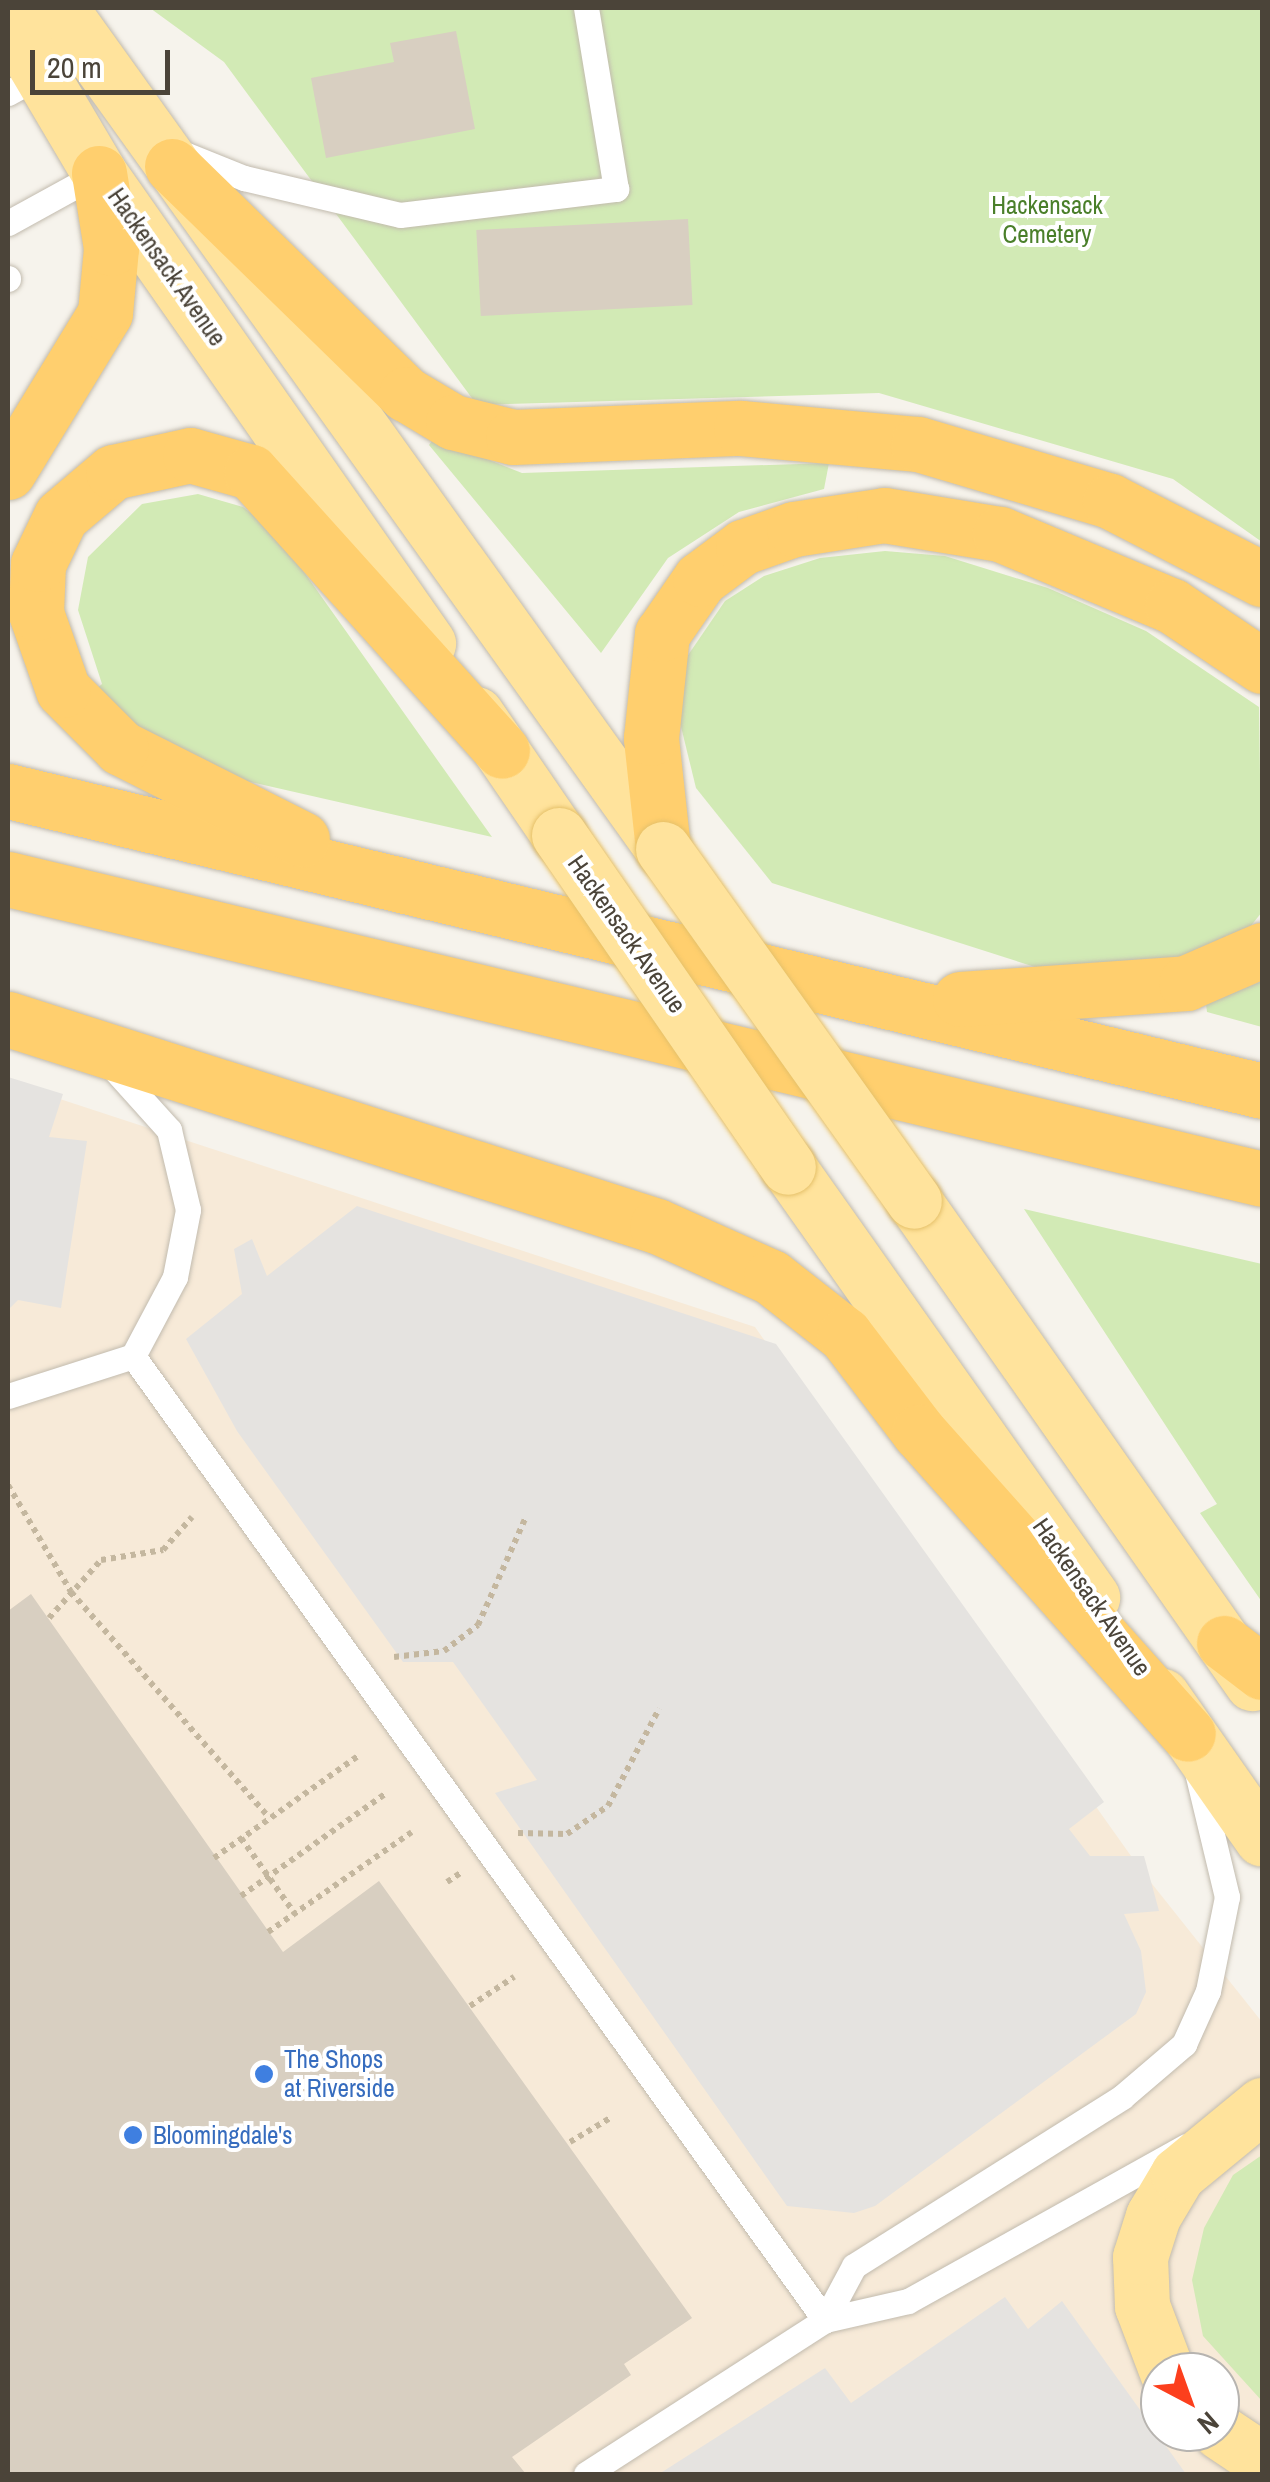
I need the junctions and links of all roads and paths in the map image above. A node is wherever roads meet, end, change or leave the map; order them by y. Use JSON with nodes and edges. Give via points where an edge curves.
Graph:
{"nodes":[{"id":1,"x":60,"y":8,"type":"edge"},
{"id":2,"x":586,"y":8,"type":"edge"},
{"id":3,"x":8,"y":19,"type":"edge"},
{"id":4,"x":23,"y":84,"type":"edge"},
{"id":5,"x":160,"y":153,"type":"junction"},
{"id":6,"x":99,"y":173,"type":"junction"},
{"id":7,"x":8,"y":223,"type":"edge"},
{"id":8,"x":8,"y":472,"type":"edge"},
{"id":9,"x":1262,"y":579,"type":"edge"},
{"id":10,"x":1262,"y":666,"type":"edge"},
{"id":11,"x":502,"y":751,"type":"junction"},
{"id":12,"x":8,"y":792,"type":"edge"},
{"id":13,"x":663,"y":848,"type":"junction"},
{"id":14,"x":8,"y":879,"type":"edge"},
{"id":15,"x":390,"y":881,"type":"junction"},
{"id":16,"x":1262,"y":950,"type":"edge"},
{"id":17,"x":892,"y":1002,"type":"junction"},
{"id":18,"x":8,"y":1019,"type":"edge"},
{"id":19,"x":88,"y":1048,"type":"junction"},
{"id":20,"x":1262,"y":1091,"type":"edge"},
{"id":21,"x":1262,"y":1179,"type":"edge"},
{"id":22,"x":133,"y":1356,"type":"junction"},
{"id":23,"x":8,"y":1396,"type":"edge"},
{"id":24,"x":8,"y":1485,"type":"edge"},
{"id":25,"x":192,"y":1517,"type":"dead end"},
{"id":26,"x":525,"y":1519,"type":"dead end"},
{"id":27,"x":70,"y":1592,"type":"junction"},
{"id":28,"x":49,"y":1618,"type":"dead end"},
{"id":29,"x":1244,"y":1658,"type":"edge"},
{"id":30,"x":360,"y":1680,"type":"junction"},
{"id":31,"x":1262,"y":1698,"type":"edge"},
{"id":32,"x":658,"y":1708,"type":"dead end"},
{"id":33,"x":1188,"y":1734,"type":"junction"},
{"id":34,"x":358,"y":1756,"type":"dead end"},
{"id":35,"x":385,"y":1794,"type":"dead end"},
{"id":36,"x":268,"y":1817,"type":"junction"},
{"id":37,"x":412,"y":1832,"type":"dead end"},
{"id":38,"x":241,"y":1838,"type":"junction"},
{"id":39,"x":1262,"y":1839,"type":"edge"},
{"id":40,"x":486,"y":1855,"type":"junction"},
{"id":41,"x":214,"y":1858,"type":"dead end"},
{"id":42,"x":268,"y":1876,"type":"junction"},
{"id":43,"x":447,"y":1882,"type":"dead end"},
{"id":44,"x":241,"y":1896,"type":"dead end"},
{"id":45,"x":295,"y":1914,"type":"junction"},
{"id":46,"x":268,"y":1932,"type":"dead end"},
{"id":47,"x":514,"y":1977,"type":"dead end"},
{"id":48,"x":470,"y":2006,"type":"dead end"},
{"id":49,"x":1247,"y":2116,"type":"edge"},
{"id":50,"x":612,"y":2117,"type":"dead end"},
{"id":51,"x":570,"y":2142,"type":"dead end"},
{"id":52,"x":825,"y":2320,"type":"junction"},
{"id":53,"x":1160,"y":2352,"type":"edge"},
{"id":54,"x":1240,"y":2445,"type":"edge"},
{"id":55,"x":1262,"y":2460,"type":"edge"},
{"id":56,"x":586,"y":2474,"type":"edge"}],
"edges":[{"from":1,"to":5,"type":"main road"},
{"from":2,"to":5,"type":"lane","via":[[616,189],[400,215]]},
{"from":3,"to":4,"type":"main road","name":"Hackensack Avenue"},
{"from":4,"to":6,"type":"main road","name":"Hackensack Avenue"},
{"from":5,"to":9,"type":"highway","via":[[406,394],[453,422],[513,438],[740,428],[918,444],[1110,502]]},
{"from":5,"to":13,"type":"main road"},
{"from":6,"to":7,"type":"lane"},
{"from":6,"to":8,"type":"highway","via":[[112,248],[105,314]]},
{"from":6,"to":11,"type":"main road","name":"Hackensack Avenue"},
{"from":10,"to":13,"type":"highway","via":[[1172,606],[1000,534],[884,516],[794,529],[743,547],[700,578],[662,634],[651,738]]},
{"from":11,"to":15,"type":"highway","via":[[251,472],[190,455],[140,462],[94,484],[61,516],[35,590],[63,690],[146,763]]},
{"from":11,"to":33,"type":"main road","name":"Hackensack Avenue","bridge":true},
{"from":12,"to":15,"type":"highway"},
{"from":13,"to":29,"type":"main road","bridge":true},
{"from":14,"to":21,"type":"highway"},
{"from":15,"to":17,"type":"highway"},
{"from":16,"to":17,"type":"highway","via":[[1186,984]]},
{"from":17,"to":20,"type":"highway"},
{"from":18,"to":19,"type":"highway"},
{"from":19,"to":22,"type":"lane","via":[[145,1094],[186,1180],[181,1258]]},
{"from":19,"to":33,"type":"highway","via":[[657,1226],[771,1276],[845,1336],[919,1432]]},
{"from":22,"to":23,"type":"lane"},
{"from":22,"to":30,"type":"lane"},
{"from":24,"to":27,"type":"path"},
{"from":25,"to":27,"type":"path","via":[[163,1550],[101,1560]]},
{"from":26,"to":30,"type":"path","via":[[478,1624],[444,1651],[395,1656]]},
{"from":27,"to":28,"type":"path"},
{"from":27,"to":36,"type":"path"},
{"from":29,"to":31,"type":"main road"},
{"from":30,"to":40,"type":"lane"},
{"from":32,"to":40,"type":"path","via":[[608,1806],[567,1834],[519,1832]]},
{"from":33,"to":39,"type":"main road","name":"Hackensack Avenue"},
{"from":33,"to":52,"type":"lane","via":[[1227,1897],[1208,1991],[1184,2044],[1122,2097],[854,2266]]},
{"from":34,"to":36,"type":"path"},
{"from":35,"to":42,"type":"path"},
{"from":36,"to":38,"type":"path"},
{"from":37,"to":45,"type":"path"},
{"from":38,"to":41,"type":"path"},
{"from":38,"to":42,"type":"path"},
{"from":40,"to":43,"type":"path"},
{"from":40,"to":52,"type":"lane"},
{"from":42,"to":44,"type":"path"},
{"from":42,"to":45,"type":"path"},
{"from":45,"to":46,"type":"path"},
{"from":47,"to":48,"type":"path"},
{"from":49,"to":52,"type":"lane","via":[[1142,2166],[908,2301]]},
{"from":49,"to":53,"type":"main road","via":[[1178,2174],[1140,2256],[1142,2306]]},
{"from":50,"to":51,"type":"path"},
{"from":52,"to":56,"type":"lane"},
{"from":54,"to":55,"type":"main road"}]}
